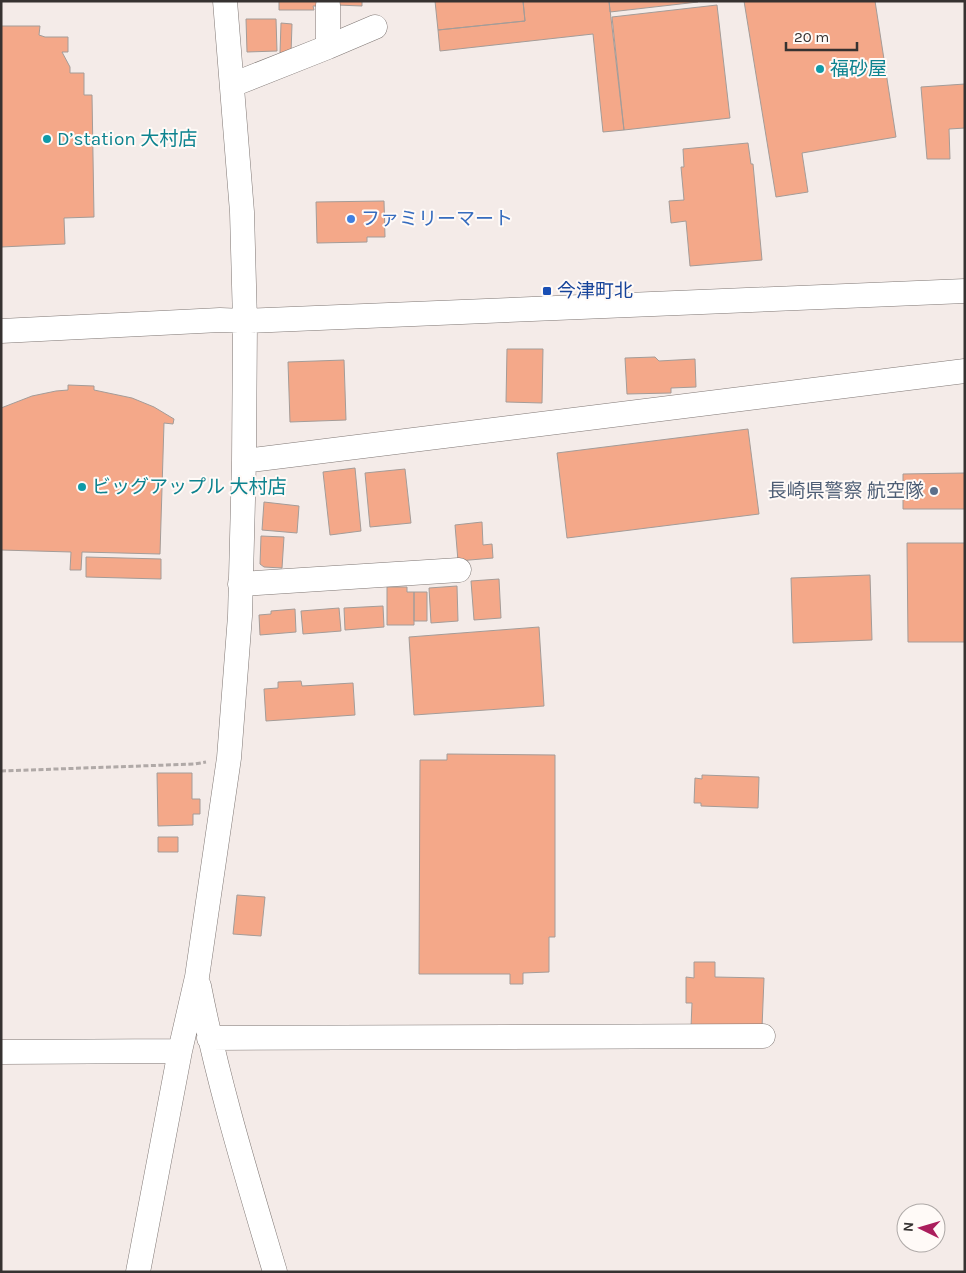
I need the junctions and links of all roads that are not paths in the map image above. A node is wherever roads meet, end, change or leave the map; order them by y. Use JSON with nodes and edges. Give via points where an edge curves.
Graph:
{"nodes":[{"id":1,"x":225,"y":1,"type":"edge"},
{"id":2,"x":328,"y":5,"type":"dead end"},
{"id":3,"x":375,"y":27,"type":"dead end"},
{"id":4,"x":328,"y":47,"type":"junction"},
{"id":5,"x":232,"y":85,"type":"junction"},
{"id":6,"x":965,"y":291,"type":"edge"},
{"id":7,"x":245,"y":321,"type":"junction"},
{"id":8,"x":1,"y":331,"type":"edge"},
{"id":9,"x":965,"y":371,"type":"edge"},
{"id":10,"x":244,"y":461,"type":"junction"},
{"id":11,"x":459,"y":570,"type":"dead end"},
{"id":12,"x":240,"y":584,"type":"junction"},
{"id":13,"x":197,"y":977,"type":"junction"},
{"id":14,"x":763,"y":1036,"type":"dead end"},
{"id":15,"x":209,"y":1038,"type":"junction"},
{"id":16,"x":180,"y":1051,"type":"junction"},
{"id":17,"x":1,"y":1052,"type":"edge"},
{"id":18,"x":138,"y":1272,"type":"edge"},
{"id":19,"x":275,"y":1272,"type":"edge"}],
"edges":[{"from":1,"to":5,"type":"street"},
{"from":2,"to":4,"type":"street"},
{"from":3,"to":4,"type":"street"},
{"from":4,"to":5,"type":"street"},
{"from":5,"to":7,"type":"street","via":[[242,212]]},
{"from":6,"to":7,"type":"street"},
{"from":7,"to":8,"type":"street"},
{"from":7,"to":10,"type":"street"},
{"from":9,"to":10,"type":"street"},
{"from":10,"to":12,"type":"street"},
{"from":11,"to":12,"type":"street"},
{"from":12,"to":13,"type":"street","via":[[228,758]]},
{"from":13,"to":15,"type":"street"},
{"from":13,"to":16,"type":"street"},
{"from":14,"to":15,"type":"street"},
{"from":15,"to":19,"type":"street"},
{"from":16,"to":17,"type":"street"},
{"from":16,"to":18,"type":"street"}]}
